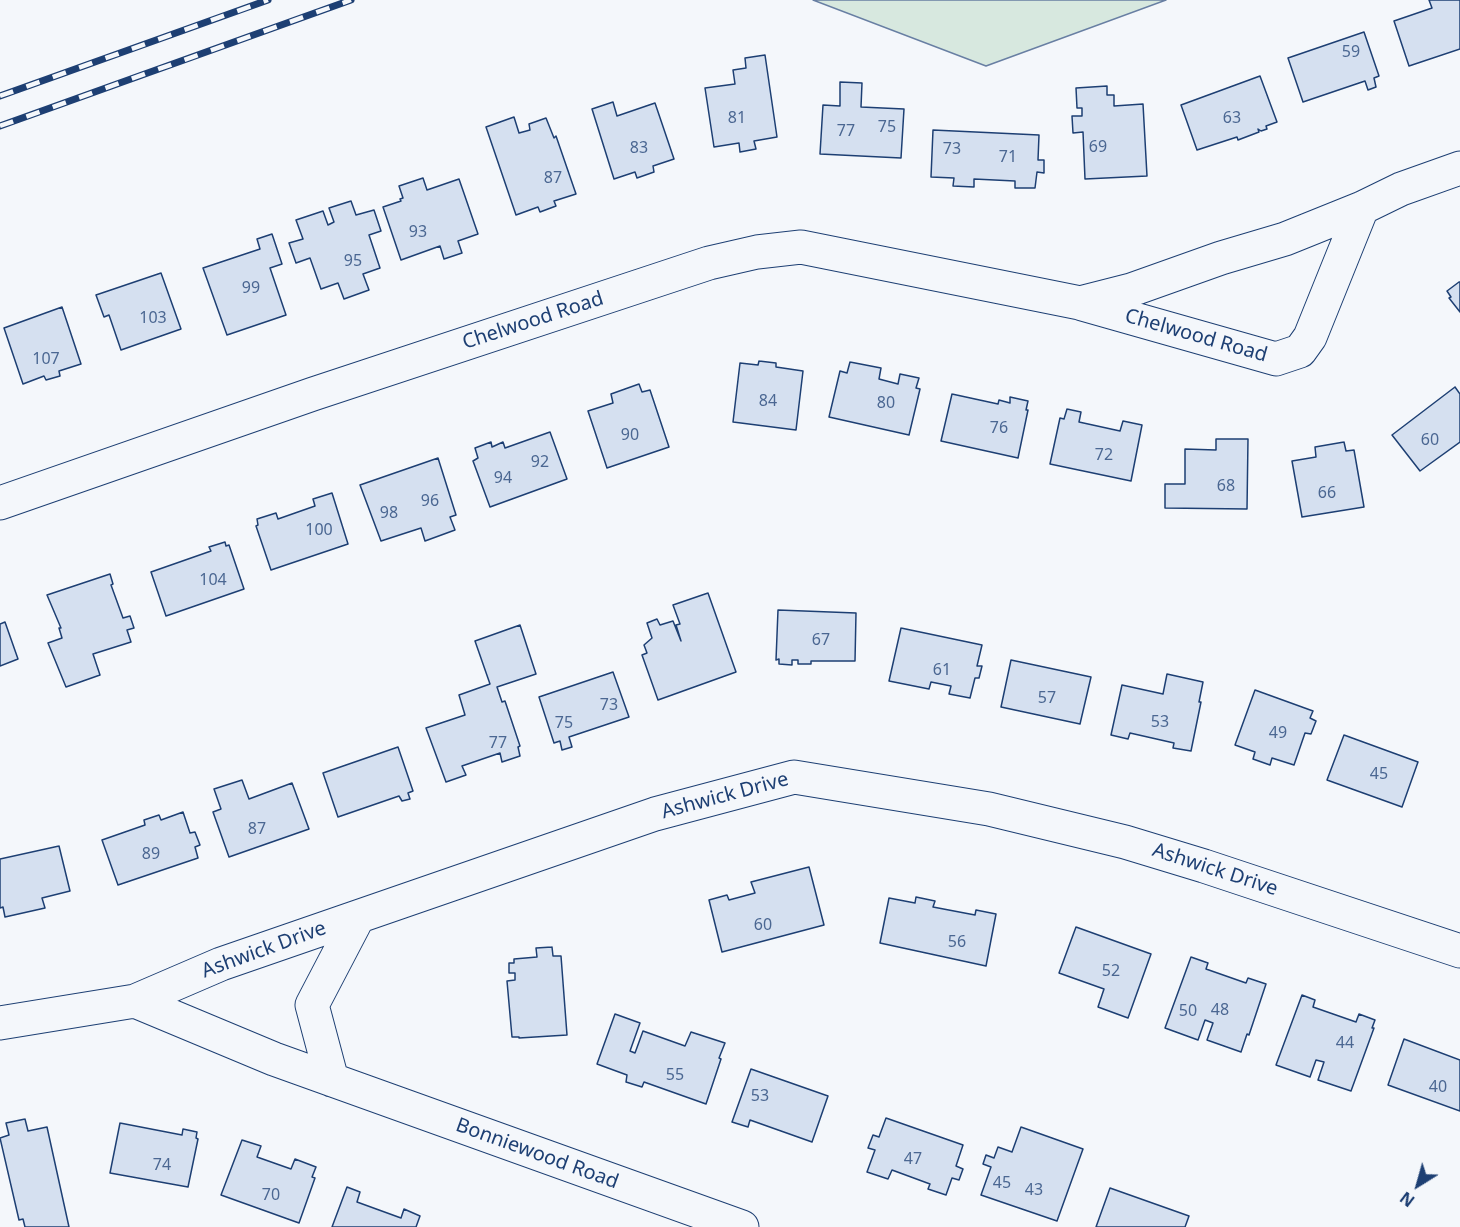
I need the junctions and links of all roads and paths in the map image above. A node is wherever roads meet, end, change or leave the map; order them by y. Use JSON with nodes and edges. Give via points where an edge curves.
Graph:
{"nodes":[{"id":1,"x":1460,"y":168,"type":"edge"},
{"id":2,"x":1362,"y":208,"type":"junction"},
{"id":3,"x":1080,"y":303,"type":"junction"},
{"id":4,"x":0,"y":503,"type":"edge"},
{"id":5,"x":358,"y":917,"type":"junction"},
{"id":6,"x":1460,"y":951,"type":"edge"},
{"id":7,"x":135,"y":1001,"type":"junction"},
{"id":8,"x":0,"y":1023,"type":"edge"},
{"id":9,"x":332,"y":1080,"type":"junction"},
{"id":10,"x":742,"y":1227,"type":"edge"}],
"edges":[{"from":1,"to":2,"type":"street","name":"Chelwood Road"},
{"from":2,"to":3,"type":"street","name":"Chelwood Road","via":[[1285,239]]},
{"from":2,"to":3,"type":"street","name":"Chelwood Road","via":[[1310,337],[1300,351],[1276,359]]},
{"from":3,"to":4,"type":"street","name":"Chelwood Road","via":[[801,247],[757,252],[709,263],[324,390]]},
{"from":5,"to":6,"type":"street","name":"Ashwick Drive","via":[[655,814],[794,777],[989,809],[1125,842]]},
{"from":5,"to":7,"type":"street","name":"Ashwick Drive","via":[[221,964]]},
{"from":5,"to":9,"type":"street","via":[[312,1005]]},
{"from":7,"to":8,"type":"street","name":"Ashwick Drive"},
{"from":7,"to":9,"type":"street","name":"Bonniewood Road"},
{"from":9,"to":10,"type":"street","name":"Bonniewood Road"}]}
